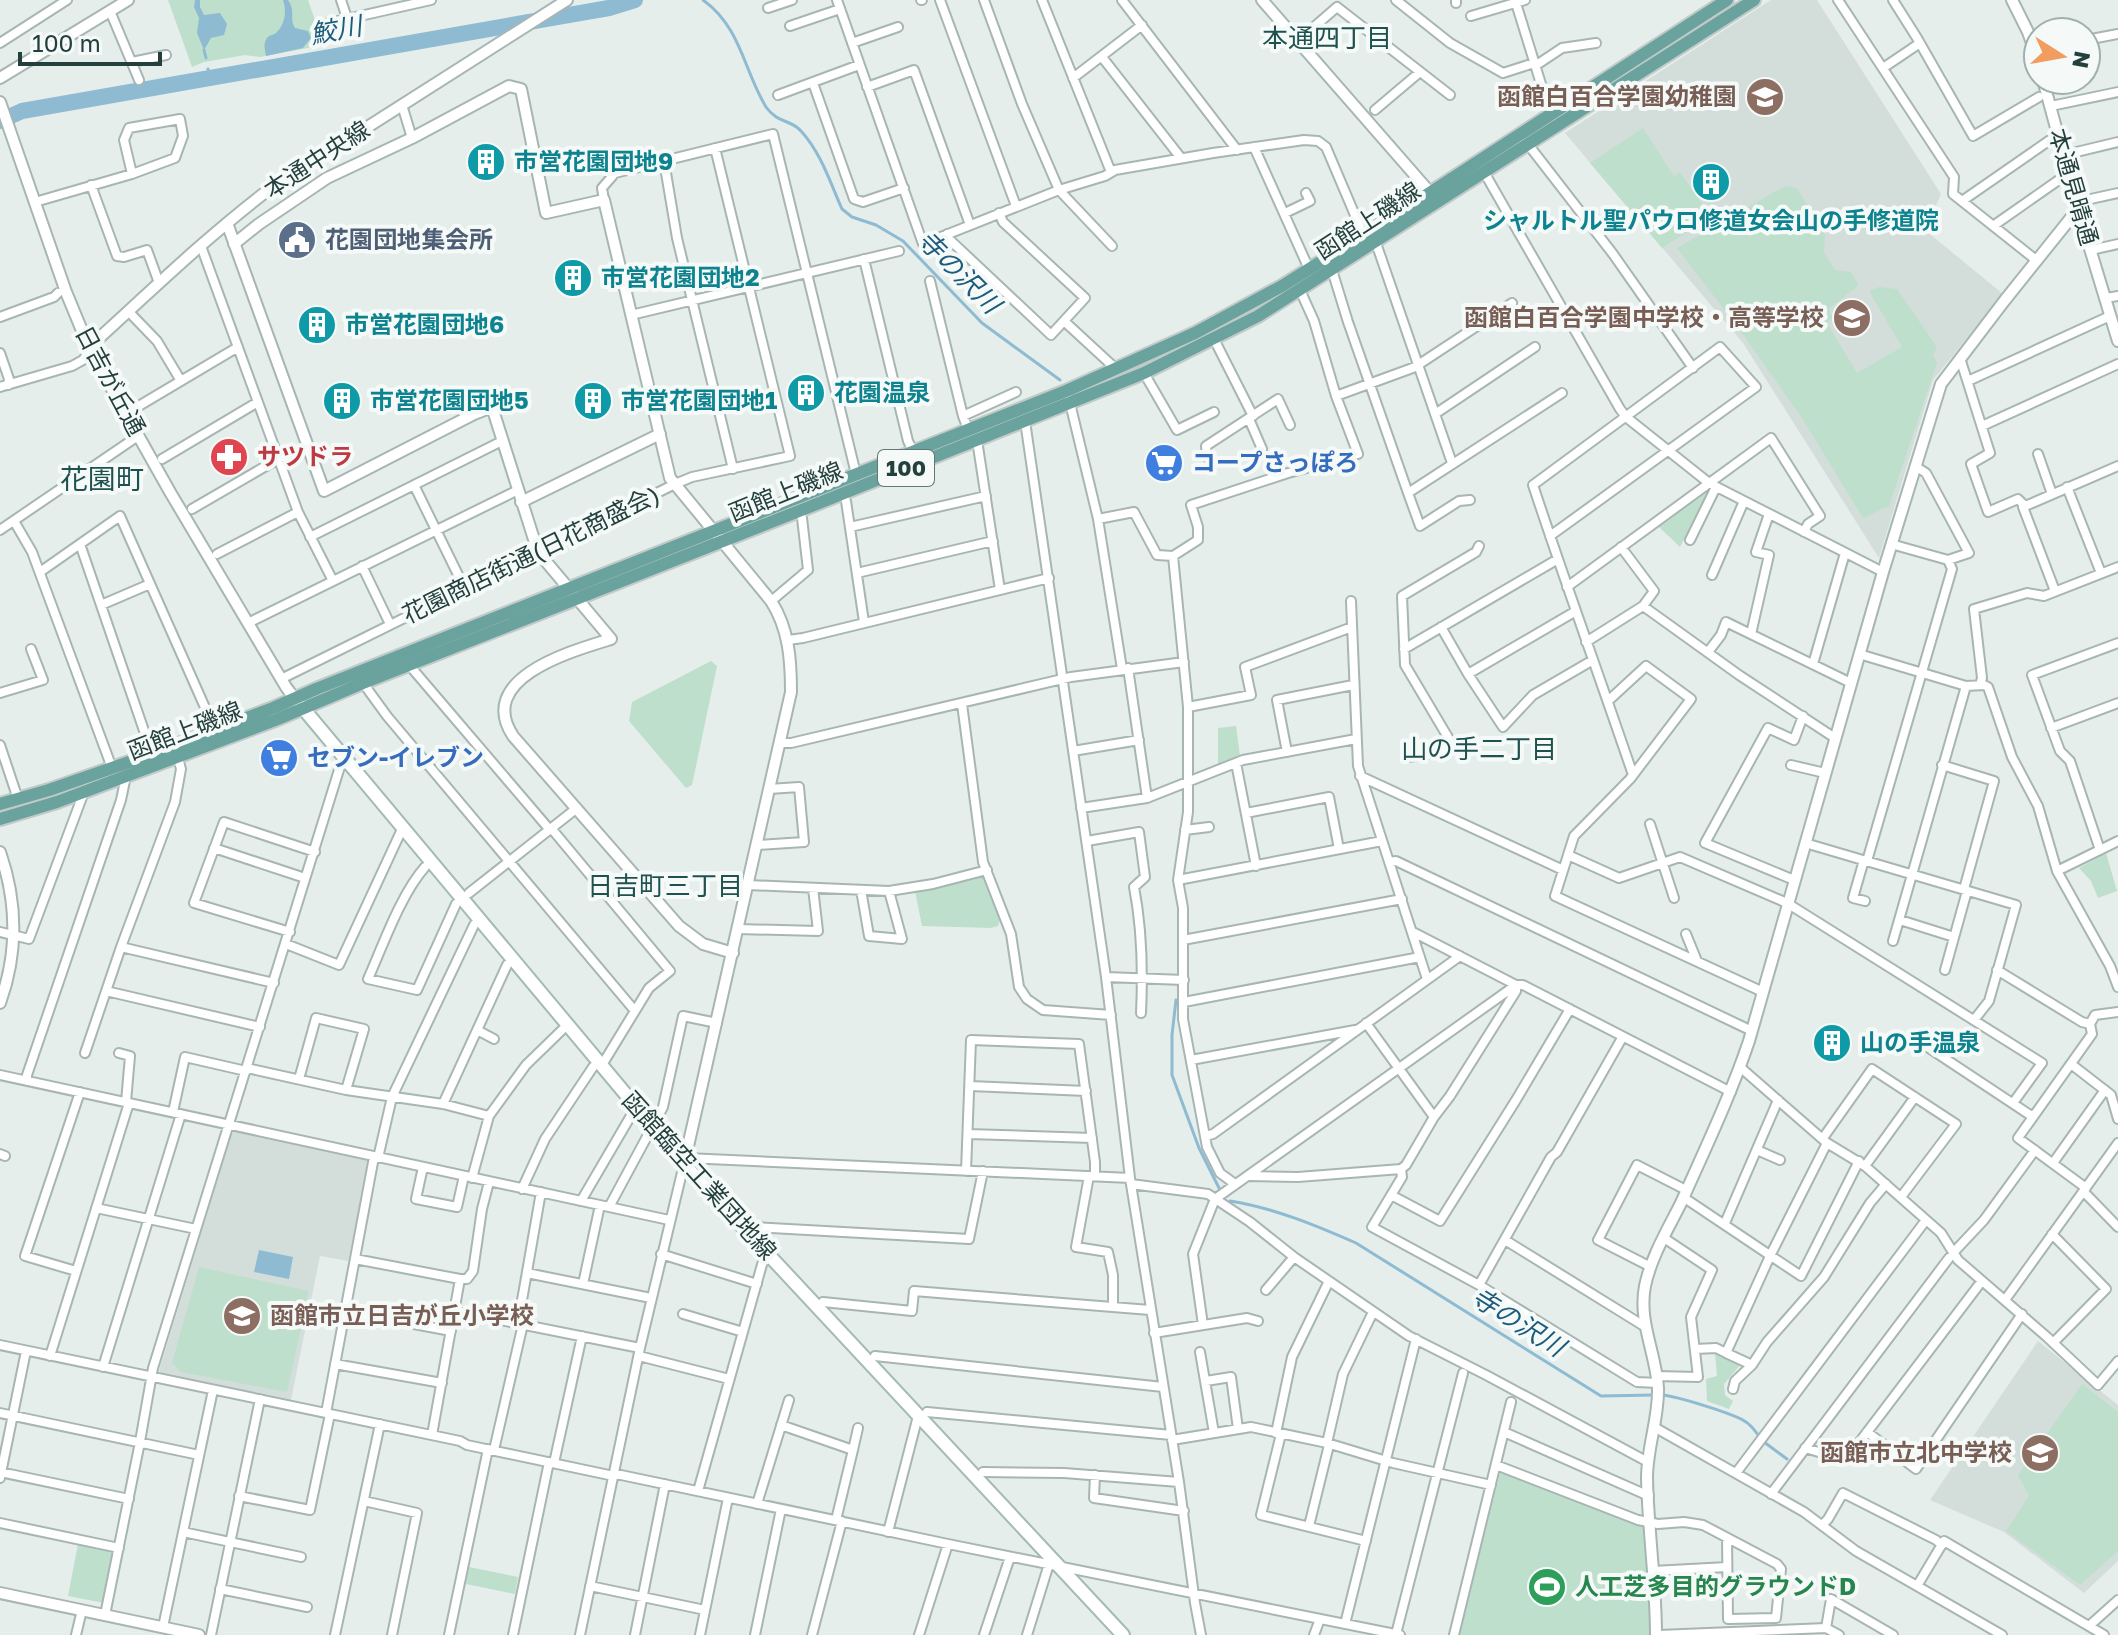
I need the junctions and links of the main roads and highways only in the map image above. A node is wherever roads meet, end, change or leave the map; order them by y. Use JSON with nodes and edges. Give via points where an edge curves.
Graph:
{"nodes":[{"id":1,"x":1727,"y":0,"type":"edge"},
{"id":2,"x":1754,"y":0,"type":"edge"},
{"id":3,"x":1435,"y":197,"type":"junction"},
{"id":4,"x":1068,"y":397,"type":"junction"},
{"id":5,"x":719,"y":536,"type":"junction"},
{"id":6,"x":573,"y":594,"type":"junction"},
{"id":7,"x":299,"y":704,"type":"junction"},
{"id":8,"x":0,"y":804,"type":"edge"},
{"id":9,"x":0,"y":819,"type":"edge"},
{"id":10,"x":1123,"y":1635,"type":"edge"}],
"edges":[{"from":1,"to":3,"type":"main road","name":"函館上磯線","number":"100","via":[[1550,113]]},
{"from":2,"to":3,"type":"main road","name":"函館上磯線","number":"100","via":[[1484,172]]},
{"from":3,"to":4,"type":"main road","name":"函館上磯線","number":"100","via":[[1363,234],[1282,286]]},
{"from":3,"to":4,"type":"main road","name":"函館上磯線","number":"100","via":[[1376,243],[1258,316],[1144,373]]},
{"from":4,"to":5,"type":"main road","name":"函館上磯線","number":"100","via":[[968,429]]},
{"from":4,"to":5,"type":"main road","name":"函館上磯線","number":"100","via":[[1025,421]]},
{"from":5,"to":6,"type":"main road","name":"函館上磯線","number":"100"},
{"from":6,"to":7,"type":"main road","name":"函館上磯線","number":"100"},
{"from":6,"to":7,"type":"main road","name":"函館上磯線","number":"100","via":[[410,666]]},
{"from":7,"to":8,"type":"main road","name":"函館上磯線","number":"100"},
{"from":7,"to":9,"type":"main road","name":"函館上磯線","number":"100","via":[[178,758]]},
{"from":7,"to":10,"type":"main road","name":"函館臨空工業団地線","via":[[597,1066]]}]}
